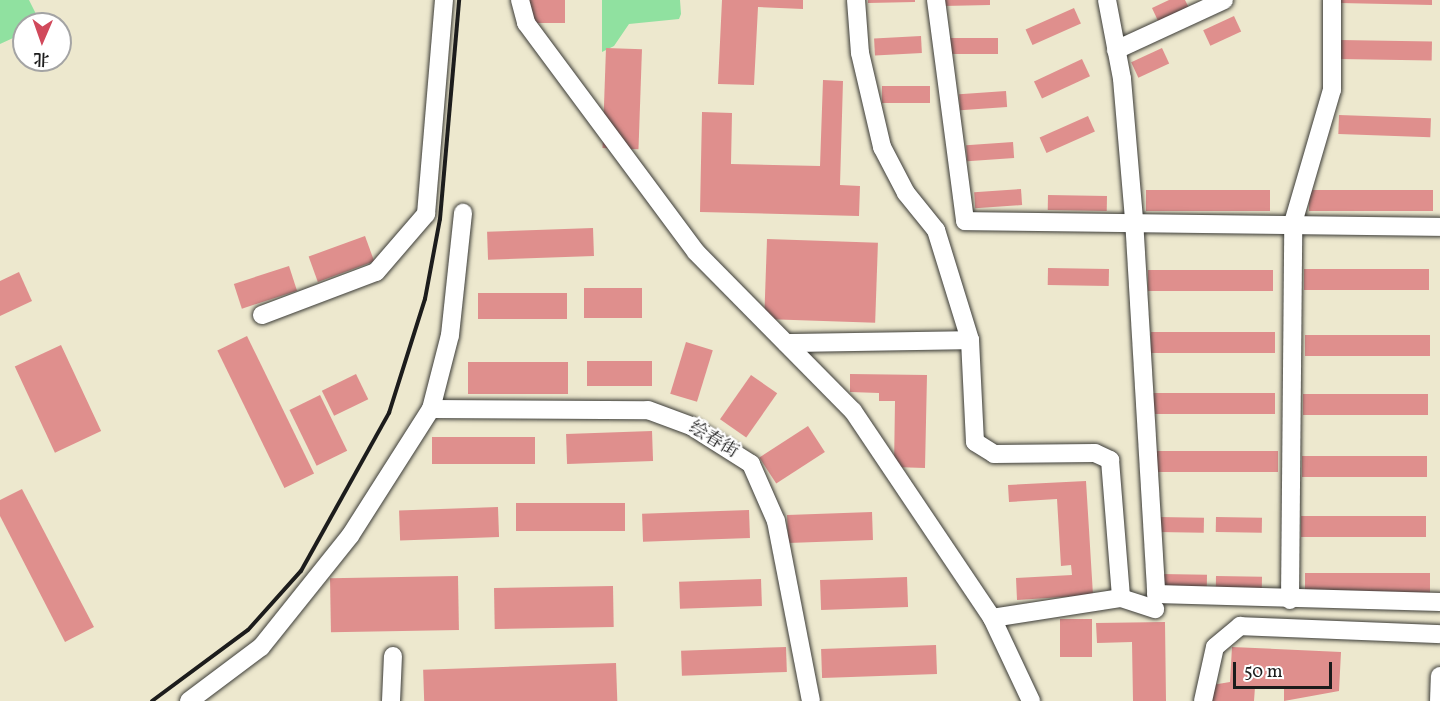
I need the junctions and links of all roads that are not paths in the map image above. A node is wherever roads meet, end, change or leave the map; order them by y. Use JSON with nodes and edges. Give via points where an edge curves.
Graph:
{"nodes":[{"id":1,"x":444,"y":0,"type":"edge"},
{"id":2,"x":520,"y":0,"type":"edge"},
{"id":3,"x":856,"y":0,"type":"edge"},
{"id":4,"x":936,"y":0,"type":"edge"},
{"id":5,"x":1107,"y":0,"type":"edge"},
{"id":6,"x":1224,"y":0,"type":"edge"},
{"id":7,"x":1332,"y":0,"type":"edge"},
{"id":8,"x":1116,"y":50,"type":"junction"},
{"id":9,"x":463,"y":213,"type":"dead end"},
{"id":10,"x":1134,"y":219,"type":"junction"},
{"id":11,"x":1293,"y":223,"type":"junction"},
{"id":12,"x":1440,"y":227,"type":"edge"},
{"id":13,"x":262,"y":315,"type":"dead end"},
{"id":14,"x":970,"y":340,"type":"junction"},
{"id":15,"x":786,"y":343,"type":"junction"},
{"id":16,"x":431,"y":409,"type":"junction"},
{"id":17,"x":1121,"y":598,"type":"junction"},
{"id":18,"x":1290,"y":600,"type":"junction"},
{"id":19,"x":1440,"y":602,"type":"edge"},
{"id":20,"x":1155,"y":609,"type":"dead end"},
{"id":21,"x":992,"y":618,"type":"junction"},
{"id":22,"x":1440,"y":634,"type":"edge"},
{"id":23,"x":393,"y":656,"type":"dead end"},
{"id":24,"x":1440,"y":676,"type":"edge"},
{"id":25,"x":189,"y":701,"type":"edge"},
{"id":26,"x":391,"y":701,"type":"edge"},
{"id":27,"x":811,"y":701,"type":"edge"},
{"id":28,"x":1031,"y":701,"type":"edge"},
{"id":29,"x":1203,"y":701,"type":"edge"},
{"id":30,"x":1439,"y":701,"type":"edge"}],
"edges":[{"from":1,"to":13,"type":"street","via":[[426,214],[376,272]]},
{"from":2,"to":15,"type":"street","via":[[526,23],[696,252]]},
{"from":3,"to":14,"type":"street","via":[[860,53],[882,147],[906,193],[936,230]]},
{"from":4,"to":10,"type":"street","via":[[965,221]]},
{"from":5,"to":8,"type":"street"},
{"from":6,"to":8,"type":"street"},
{"from":7,"to":11,"type":"street","via":[[1332,90]]},
{"from":8,"to":10,"type":"street"},
{"from":9,"to":16,"type":"street","via":[[450,335]]},
{"from":10,"to":11,"type":"street"},
{"from":10,"to":18,"type":"street","via":[[1156,594]]},
{"from":11,"to":12,"type":"street"},
{"from":11,"to":18,"type":"street"},
{"from":14,"to":15,"type":"street"},
{"from":14,"to":17,"type":"street","via":[[975,442],[994,454],[1095,453],[1110,460]]},
{"from":15,"to":21,"type":"street","via":[[853,411]]},
{"from":16,"to":25,"type":"street","via":[[350,536],[261,647]]},
{"from":16,"to":27,"type":"street","name":"绘春街","via":[[648,410],[691,426],[751,464],[776,521]]},
{"from":17,"to":20,"type":"street"},
{"from":17,"to":21,"type":"street"},
{"from":18,"to":19,"type":"street"},
{"from":21,"to":28,"type":"street"},
{"from":22,"to":29,"type":"street","via":[[1240,626],[1215,647]]},
{"from":23,"to":26,"type":"street"},
{"from":24,"to":30,"type":"street"}]}
